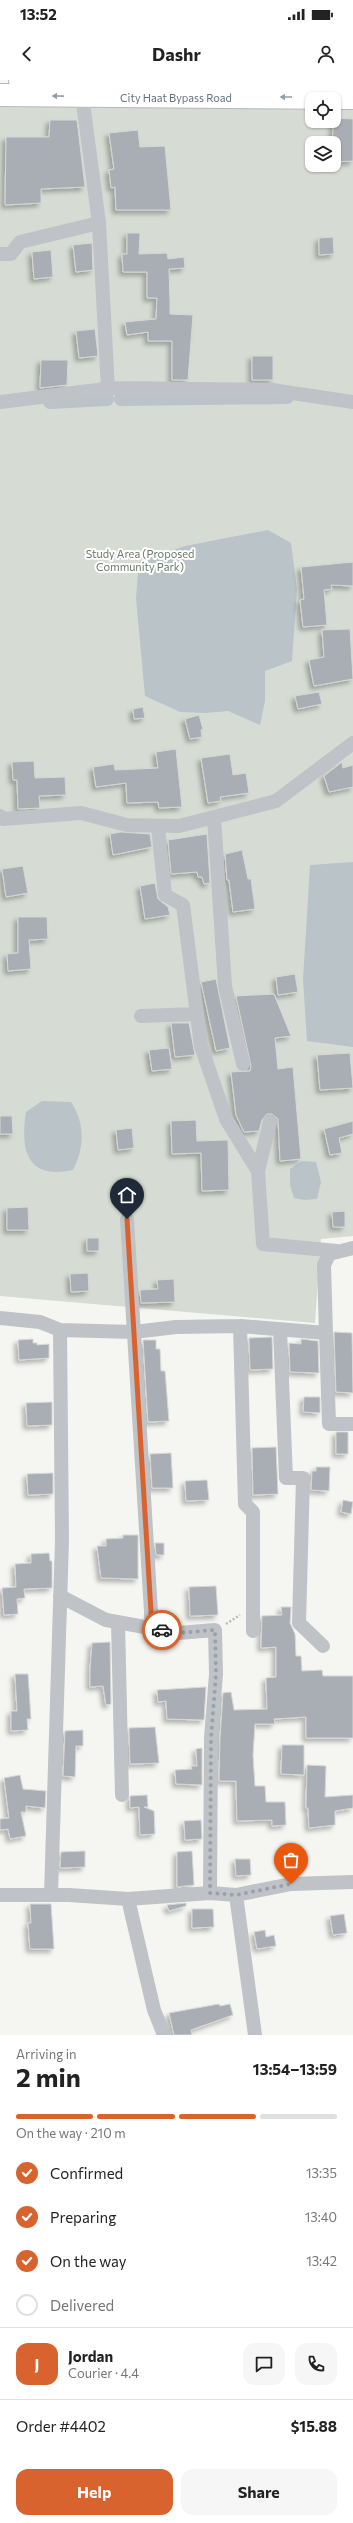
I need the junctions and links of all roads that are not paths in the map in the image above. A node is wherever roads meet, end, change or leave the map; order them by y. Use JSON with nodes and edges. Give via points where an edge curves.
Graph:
{"nodes":[{"id":1,"x":20,"y":80,"type":"edge"},
{"id":2,"x":353,"y":80,"type":"edge"},
{"id":3,"x":80,"y":86,"type":"edge"},
{"id":4,"x":0,"y":95,"type":"edge"},
{"id":5,"x":353,"y":98,"type":"edge"},
{"id":6,"x":99,"y":223,"type":"junction"},
{"id":7,"x":0,"y":254,"type":"edge"},
{"id":8,"x":108,"y":389,"type":"junction"},
{"id":9,"x":0,"y":402,"type":"edge"},
{"id":10,"x":353,"y":402,"type":"edge"},
{"id":11,"x":353,"y":743,"type":"edge"},
{"id":12,"x":214,"y":817,"type":"junction"},
{"id":13,"x":1,"y":820,"type":"edge"},
{"id":14,"x":158,"y":826,"type":"junction"},
{"id":15,"x":197,"y":1014,"type":"junction"},
{"id":16,"x":141,"y":1016,"type":"dead end"},
{"id":17,"x":243,"y":1064,"type":"dead end"},
{"id":18,"x":270,"y":1122,"type":"dead end"},
{"id":19,"x":258,"y":1171,"type":"junction"},
{"id":20,"x":127,"y":1219,"type":"dead end"},
{"id":21,"x":353,"y":1248,"type":"edge"},
{"id":22,"x":338,"y":1251,"type":"junction"},
{"id":23,"x":0,"y":1318,"type":"edge"},
{"id":24,"x":240,"y":1326,"type":"junction"},
{"id":25,"x":60,"y":1330,"type":"junction"},
{"id":26,"x":280,"y":1330,"type":"junction"},
{"id":27,"x":134,"y":1332,"type":"junction"},
{"id":28,"x":326,"y":1333,"type":"junction"},
{"id":29,"x":353,"y":1424,"type":"edge"},
{"id":30,"x":60,"y":1596,"type":"junction"},
{"id":31,"x":118,"y":1622,"type":"junction"},
{"id":32,"x":152,"y":1628,"type":"junction"},
{"id":33,"x":253,"y":1631,"type":"dead end"},
{"id":34,"x":323,"y":1646,"type":"dead end"},
{"id":35,"x":122,"y":1795,"type":"dead end"},
{"id":36,"x":353,"y":1882,"type":"edge"},
{"id":37,"x":210,"y":1893,"type":"junction"},
{"id":38,"x":0,"y":1895,"type":"edge"},
{"id":39,"x":236,"y":1895,"type":"junction"},
{"id":40,"x":51,"y":1896,"type":"junction"},
{"id":41,"x":128,"y":1899,"type":"junction"},
{"id":42,"x":164,"y":2035,"type":"edge"},
{"id":43,"x":255,"y":2035,"type":"edge"}],
"edges":[{"from":1,"to":3,"type":"main road","name":"City Haat Bypass Road"},
{"from":2,"to":3,"type":"main road","name":"City Haat Bypass Road"},
{"from":3,"to":4,"type":"main road","name":"City Haat Bypass Road","one_way":true},
{"from":5,"to":3,"type":"main road","name":"City Haat Bypass Road","one_way":true},
{"from":3,"to":6,"type":"street"},
{"from":6,"to":7,"type":"street","via":[[20,242],[11,254]]},
{"from":6,"to":8,"type":"street"},
{"from":8,"to":9,"type":"street"},
{"from":8,"to":10,"type":"street","via":[[272,390]]},
{"from":11,"to":12,"type":"street","via":[[276,801]]},
{"from":12,"to":14,"type":"street","via":[[179,826]]},
{"from":12,"to":17,"type":"street","via":[[225,986]]},
{"from":13,"to":14,"type":"street","via":[[81,813],[127,825]]},
{"from":14,"to":15,"type":"street","via":[[165,895],[183,905]]},
{"from":15,"to":16,"type":"street"},
{"from":15,"to":19,"type":"street","via":[[202,1046],[226,1119]]},
{"from":18,"to":19,"type":"street"},
{"from":19,"to":22,"type":"street","via":[[263,1244]]},
{"from":20,"to":27,"type":"street"},
{"from":21,"to":22,"type":"street"},
{"from":22,"to":28,"type":"street","via":[[329,1254],[324,1265]]},
{"from":23,"to":25,"type":"street","via":[[40,1322]]},
{"from":24,"to":26,"type":"street"},
{"from":24,"to":27,"type":"street","via":[[176,1327]]},
{"from":24,"to":33,"type":"street","via":[[245,1504],[253,1512]]},
{"from":25,"to":27,"type":"street"},
{"from":25,"to":30,"type":"street"},
{"from":26,"to":28,"type":"street"},
{"from":26,"to":34,"type":"street","via":[[286,1478],[303,1478],[299,1623]]},
{"from":27,"to":32,"type":"street"},
{"from":28,"to":29,"type":"street","via":[[330,1424]]},
{"from":30,"to":31,"type":"street","via":[[106,1620]]},
{"from":30,"to":40,"type":"street"},
{"from":31,"to":32,"type":"street"},
{"from":31,"to":35,"type":"street"},
{"from":32,"to":37,"type":"street","via":[[178,1633],[215,1630]]},
{"from":36,"to":39,"type":"street","via":[[291,1884]]},
{"from":37,"to":39,"type":"street"},
{"from":37,"to":41,"type":"street"},
{"from":38,"to":40,"type":"street"},
{"from":39,"to":43,"type":"street"},
{"from":40,"to":41,"type":"street"},
{"from":41,"to":42,"type":"street","via":[[154,2010]]}]}
